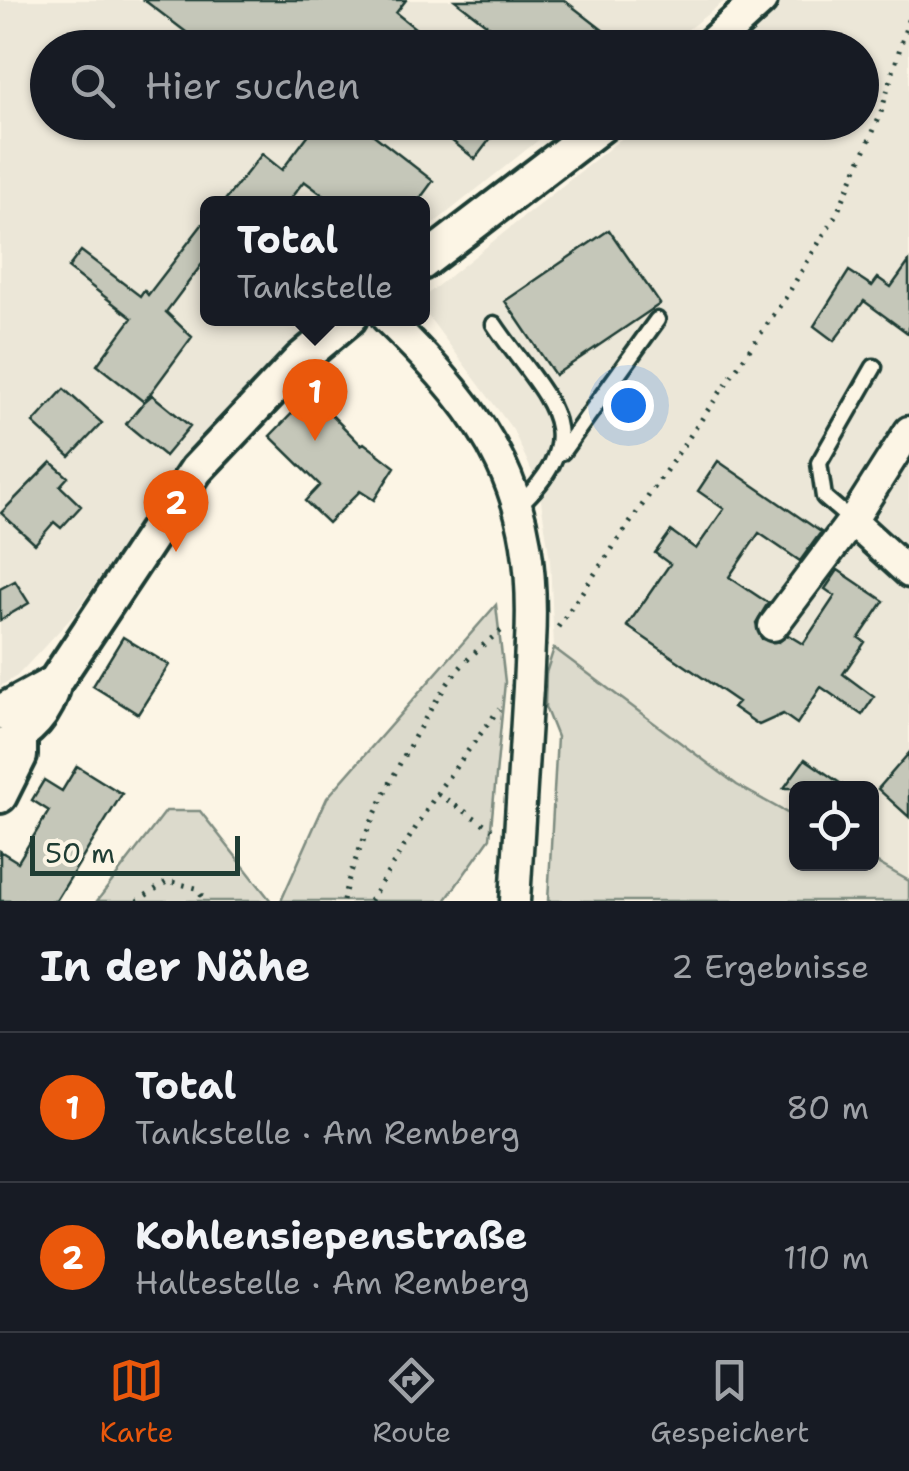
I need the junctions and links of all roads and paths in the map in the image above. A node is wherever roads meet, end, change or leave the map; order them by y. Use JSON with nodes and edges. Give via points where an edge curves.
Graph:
{"nodes":[{"id":1,"x":760,"y":0,"type":"edge"},
{"id":2,"x":909,"y":18,"type":"edge"},
{"id":3,"x":728,"y":30,"type":"edge"},
{"id":4,"x":879,"y":118,"type":"edge"},
{"id":5,"x":582,"y":140,"type":"edge"},
{"id":6,"x":869,"y":140,"type":"edge"},
{"id":7,"x":430,"y":256,"type":"edge"},
{"id":8,"x":657,"y":320,"type":"dead end"},
{"id":9,"x":494,"y":324,"type":"dead end"},
{"id":10,"x":340,"y":326,"type":"edge"},
{"id":11,"x":394,"y":326,"type":"edge"},
{"id":12,"x":874,"y":367,"type":"dead end"},
{"id":13,"x":909,"y":431,"type":"edge"},
{"id":14,"x":558,"y":456,"type":"junction"},
{"id":15,"x":518,"y":505,"type":"junction"},
{"id":16,"x":852,"y":520,"type":"junction"},
{"id":17,"x":909,"y":572,"type":"edge"},
{"id":18,"x":773,"y":626,"type":"dead end"},
{"id":19,"x":540,"y":630,"type":"junction"},
{"id":20,"x":518,"y":692,"type":"junction"},
{"id":21,"x":7,"y":731,"type":"edge"},
{"id":22,"x":437,"y":793,"type":"junction"},
{"id":23,"x":0,"y":796,"type":"edge"},
{"id":24,"x":490,"y":828,"type":"dead end"},
{"id":25,"x":137,"y":901,"type":"edge"},
{"id":26,"x":205,"y":901,"type":"edge"},
{"id":27,"x":343,"y":901,"type":"edge"},
{"id":28,"x":370,"y":901,"type":"edge"},
{"id":29,"x":515,"y":901,"type":"edge"}],
"edges":[{"from":1,"to":3,"type":"street"},
{"from":2,"to":4,"type":"path"},
{"from":5,"to":7,"type":"street"},
{"from":6,"to":19,"type":"path","via":[[838,211],[786,297]]},
{"from":8,"to":14,"type":"lane"},
{"from":9,"to":14,"type":"lane","via":[[556,416]]},
{"from":10,"to":21,"type":"street","via":[[196,470],[56,682],[49,706]]},
{"from":11,"to":15,"type":"street","via":[[467,404],[500,458]]},
{"from":12,"to":16,"type":"lane","via":[[819,463],[824,497]]},
{"from":13,"to":16,"type":"street"},
{"from":14,"to":15,"type":"lane","via":[[546,480]]},
{"from":15,"to":19,"type":"street"},
{"from":16,"to":17,"type":"street"},
{"from":16,"to":18,"type":"street"},
{"from":19,"to":20,"type":"street","bridge":true},
{"from":19,"to":27,"type":"path","via":[[503,629],[457,672],[357,854]]},
{"from":20,"to":22,"type":"path"},
{"from":20,"to":29,"type":"street"},
{"from":21,"to":23,"type":"street","via":[[20,756]]},
{"from":22,"to":24,"type":"path"},
{"from":22,"to":28,"type":"path"},
{"from":25,"to":26,"type":"path","via":[[168,881],[196,888]]}]}
